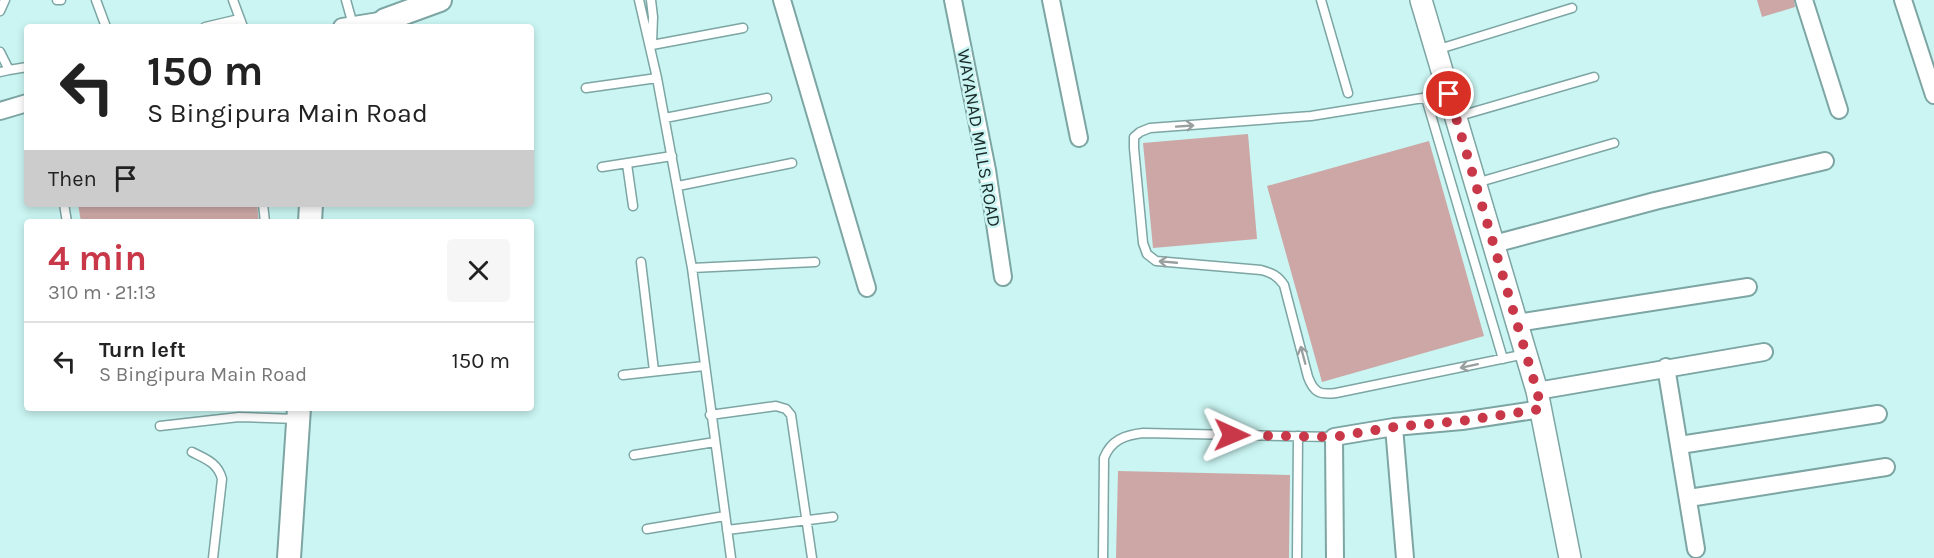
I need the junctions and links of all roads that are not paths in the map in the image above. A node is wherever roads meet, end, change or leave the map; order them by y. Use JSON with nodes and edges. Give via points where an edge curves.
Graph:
{"nodes":[{"id":1,"x":5,"y":0,"type":"edge"},
{"id":2,"x":57,"y":0,"type":"edge"},
{"id":3,"x":62,"y":0,"type":"edge"},
{"id":4,"x":96,"y":0,"type":"edge"},
{"id":5,"x":233,"y":0,"type":"edge"},
{"id":6,"x":346,"y":0,"type":"edge"},
{"id":7,"x":440,"y":0,"type":"edge"},
{"id":8,"x":639,"y":0,"type":"edge"},
{"id":9,"x":651,"y":0,"type":"edge"},
{"id":10,"x":782,"y":0,"type":"edge"},
{"id":11,"x":953,"y":0,"type":"edge"},
{"id":12,"x":1051,"y":0,"type":"edge"},
{"id":13,"x":1321,"y":0,"type":"edge"},
{"id":14,"x":1421,"y":0,"type":"edge"},
{"id":15,"x":1804,"y":0,"type":"edge"},
{"id":16,"x":1903,"y":0,"type":"edge"},
{"id":17,"x":1572,"y":8,"type":"dead end"},
{"id":18,"x":0,"y":11,"type":"edge"},
{"id":19,"x":241,"y":23,"type":"edge"},
{"id":20,"x":381,"y":23,"type":"edge"},
{"id":21,"x":105,"y":24,"type":"edge"},
{"id":22,"x":347,"y":24,"type":"edge"},
{"id":23,"x":743,"y":28,"type":"dead end"},
{"id":24,"x":652,"y":49,"type":"junction"},
{"id":25,"x":1436,"y":50,"type":"junction"},
{"id":26,"x":0,"y":52,"type":"edge"},
{"id":27,"x":24,"y":68,"type":"edge"},
{"id":28,"x":4,"y":71,"type":"edge"},
{"id":29,"x":1594,"y":77,"type":"dead end"},
{"id":30,"x":657,"y":78,"type":"junction"},
{"id":31,"x":586,"y":88,"type":"dead end"},
{"id":32,"x":1348,"y":93,"type":"dead end"},
{"id":33,"x":1449,"y":94,"type":"junction"},
{"id":34,"x":1934,"y":95,"type":"edge"},
{"id":35,"x":767,"y":98,"type":"dead end"},
{"id":36,"x":1426,"y":98,"type":"junction"},
{"id":37,"x":24,"y":104,"type":"edge"},
{"id":38,"x":1839,"y":110,"type":"dead end"},
{"id":39,"x":0,"y":111,"type":"edge"},
{"id":40,"x":1456,"y":117,"type":"junction"},
{"id":41,"x":664,"y":118,"type":"junction"},
{"id":42,"x":1079,"y":138,"type":"dead end"},
{"id":43,"x":1614,"y":143,"type":"dead end"},
{"id":44,"x":672,"y":156,"type":"junction"},
{"id":45,"x":1825,"y":161,"type":"dead end"},
{"id":46,"x":792,"y":163,"type":"dead end"},
{"id":47,"x":627,"y":164,"type":"junction"},
{"id":48,"x":602,"y":167,"type":"dead end"},
{"id":49,"x":1476,"y":183,"type":"junction"},
{"id":50,"x":678,"y":186,"type":"junction"},
{"id":51,"x":633,"y":206,"type":"dead end"},
{"id":52,"x":1494,"y":244,"type":"junction"},
{"id":53,"x":641,"y":262,"type":"dead end"},
{"id":54,"x":815,"y":262,"type":"dead end"},
{"id":55,"x":692,"y":268,"type":"junction"},
{"id":56,"x":1003,"y":277,"type":"dead end"},
{"id":57,"x":1748,"y":287,"type":"dead end"},
{"id":58,"x":867,"y":288,"type":"dead end"},
{"id":59,"x":1517,"y":323,"type":"junction"},
{"id":60,"x":1764,"y":352,"type":"dead end"},
{"id":61,"x":1526,"y":354,"type":"junction"},
{"id":62,"x":1503,"y":359,"type":"junction"},
{"id":63,"x":704,"y":366,"type":"junction"},
{"id":64,"x":1666,"y":367,"type":"junction"},
{"id":65,"x":654,"y":371,"type":"junction"},
{"id":66,"x":623,"y":375,"type":"dead end"},
{"id":67,"x":1539,"y":400,"type":"junction"},
{"id":68,"x":298,"y":413,"type":"edge"},
{"id":69,"x":1878,"y":414,"type":"dead end"},
{"id":70,"x":710,"y":415,"type":"junction"},
{"id":71,"x":160,"y":426,"type":"dead end"},
{"id":72,"x":1394,"y":427,"type":"junction"},
{"id":73,"x":1298,"y":436,"type":"junction"},
{"id":74,"x":1334,"y":437,"type":"junction"},
{"id":75,"x":714,"y":442,"type":"junction"},
{"id":76,"x":1680,"y":445,"type":"junction"},
{"id":77,"x":192,"y":452,"type":"dead end"},
{"id":78,"x":634,"y":455,"type":"dead end"},
{"id":79,"x":1886,"y":468,"type":"dead end"},
{"id":80,"x":1689,"y":498,"type":"junction"},
{"id":81,"x":725,"y":516,"type":"junction"},
{"id":82,"x":833,"y":517,"type":"dead end"},
{"id":83,"x":805,"y":520,"type":"junction"},
{"id":84,"x":647,"y":529,"type":"dead end"},
{"id":85,"x":727,"y":530,"type":"junction"},
{"id":86,"x":1696,"y":549,"type":"dead end"},
{"id":87,"x":213,"y":558,"type":"edge"},
{"id":88,"x":290,"y":558,"type":"edge"},
{"id":89,"x":730,"y":558,"type":"edge"},
{"id":90,"x":812,"y":558,"type":"edge"},
{"id":91,"x":1103,"y":558,"type":"edge"},
{"id":92,"x":1296,"y":558,"type":"edge"},
{"id":93,"x":1335,"y":558,"type":"edge"},
{"id":94,"x":1405,"y":558,"type":"edge"},
{"id":95,"x":1570,"y":558,"type":"edge"}],
"edges":[{"from":1,"to":18,"type":"lane"},
{"from":2,"to":3,"type":"lane"},
{"from":4,"to":21,"type":"lane"},
{"from":5,"to":19,"type":"lane"},
{"from":6,"to":22,"type":"lane"},
{"from":7,"to":20,"type":"main road"},
{"from":8,"to":24,"type":"lane"},
{"from":9,"to":24,"type":"lane"},
{"from":10,"to":58,"type":"street"},
{"from":11,"to":56,"type":"street","name":"WAYANAD MILLS ROAD","via":[[987,170]]},
{"from":12,"to":42,"type":"street"},
{"from":13,"to":32,"type":"lane"},
{"from":14,"to":25,"type":"street"},
{"from":15,"to":38,"type":"street"},
{"from":16,"to":34,"type":"street"},
{"from":17,"to":25,"type":"lane"},
{"from":23,"to":24,"type":"lane"},
{"from":24,"to":30,"type":"lane"},
{"from":25,"to":33,"type":"street"},
{"from":26,"to":28,"type":"lane"},
{"from":27,"to":28,"type":"lane"},
{"from":29,"to":40,"type":"lane"},
{"from":30,"to":31,"type":"lane"},
{"from":30,"to":41,"type":"lane"},
{"from":33,"to":36,"type":"lane"},
{"from":33,"to":40,"type":"street"},
{"from":35,"to":41,"type":"lane"},
{"from":36,"to":62,"type":"lane"},
{"from":62,"to":36,"type":"lane","one_way":true,"via":[[1320,393],[1312,388],[1308,377],[1279,277],[1261,270],[1156,261],[1147,254],[1143,243],[1134,148],[1134,138],[1140,132],[1311,116]]},
{"from":37,"to":39,"type":"street"},
{"from":40,"to":49,"type":"street"},
{"from":41,"to":44,"type":"lane"},
{"from":43,"to":49,"type":"lane"},
{"from":44,"to":47,"type":"lane"},
{"from":44,"to":50,"type":"lane"},
{"from":45,"to":52,"type":"street"},
{"from":46,"to":50,"type":"lane"},
{"from":47,"to":48,"type":"lane"},
{"from":47,"to":51,"type":"lane"},
{"from":49,"to":52,"type":"street"},
{"from":50,"to":55,"type":"lane"},
{"from":52,"to":59,"type":"street"},
{"from":53,"to":65,"type":"lane"},
{"from":54,"to":55,"type":"lane"},
{"from":55,"to":63,"type":"lane"},
{"from":57,"to":59,"type":"street"},
{"from":59,"to":61,"type":"street"},
{"from":60,"to":64,"type":"street"},
{"from":61,"to":62,"type":"lane"},
{"from":61,"to":67,"type":"street"},
{"from":63,"to":65,"type":"lane"},
{"from":63,"to":70,"type":"lane"},
{"from":64,"to":67,"type":"street"},
{"from":64,"to":76,"type":"street"},
{"from":65,"to":66,"type":"lane"},
{"from":67,"to":72,"type":"street","via":[[1462,421]]},
{"from":67,"to":95,"type":"street"},
{"from":68,"to":71,"type":"lane"},
{"from":68,"to":88,"type":"main road"},
{"from":69,"to":76,"type":"street"},
{"from":70,"to":75,"type":"lane"},
{"from":70,"to":83,"type":"lane","via":[[776,406],[786,409],[791,415]]},
{"from":72,"to":74,"type":"street"},
{"from":72,"to":94,"type":"street"},
{"from":73,"to":74,"type":"lane"},
{"from":73,"to":91,"type":"lane","via":[[1143,433],[1119,440],[1108,447],[1104,458]]},
{"from":73,"to":92,"type":"lane"},
{"from":74,"to":93,"type":"street"},
{"from":75,"to":78,"type":"lane"},
{"from":75,"to":81,"type":"lane"},
{"from":76,"to":80,"type":"street"},
{"from":77,"to":87,"type":"lane","via":[[212,461],[222,479]]},
{"from":79,"to":80,"type":"street"},
{"from":80,"to":86,"type":"street"},
{"from":81,"to":84,"type":"lane"},
{"from":81,"to":85,"type":"lane"},
{"from":82,"to":83,"type":"lane"},
{"from":83,"to":85,"type":"lane"},
{"from":83,"to":90,"type":"lane"},
{"from":85,"to":89,"type":"lane"}]}
